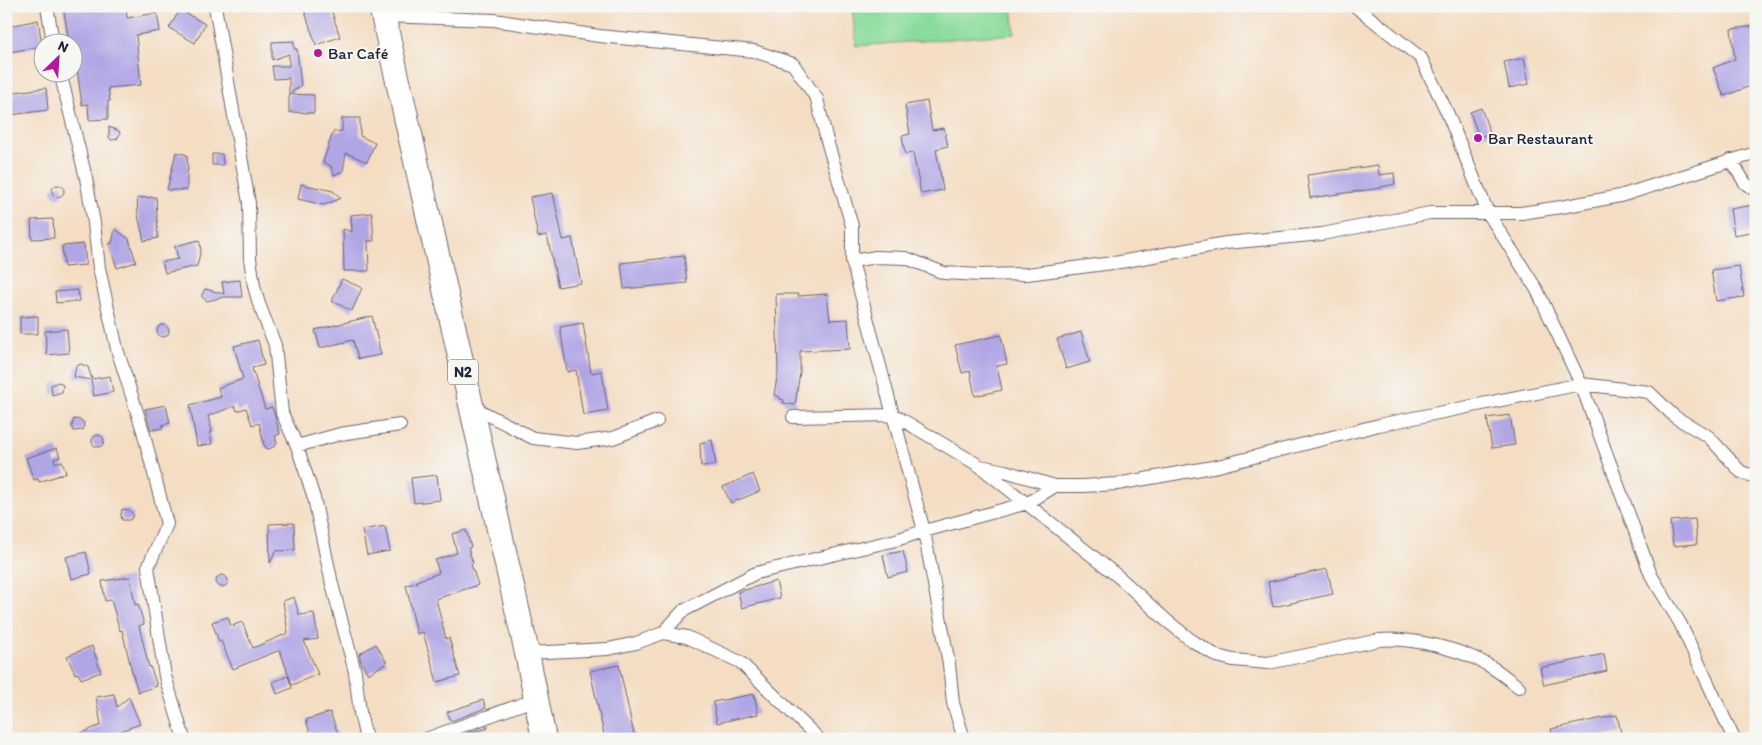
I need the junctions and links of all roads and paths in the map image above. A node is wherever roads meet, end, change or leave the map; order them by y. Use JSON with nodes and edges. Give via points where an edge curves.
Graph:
{"nodes":[{"id":1,"x":47,"y":6,"type":"edge"},
{"id":2,"x":214,"y":6,"type":"edge"},
{"id":3,"x":1355,"y":6,"type":"edge"},
{"id":4,"x":383,"y":11,"type":"edge"},
{"id":5,"x":51,"y":32,"type":"edge"},
{"id":6,"x":62,"y":82,"type":"edge"},
{"id":7,"x":1756,"y":153,"type":"edge"},
{"id":8,"x":1732,"y":160,"type":"junction"},
{"id":9,"x":1756,"y":191,"type":"edge"},
{"id":10,"x":1488,"y":213,"type":"junction"},
{"id":11,"x":852,"y":261,"type":"junction"},
{"id":12,"x":1582,"y":384,"type":"junction"},
{"id":13,"x":471,"y":406,"type":"junction"},
{"id":14,"x":894,"y":415,"type":"junction"},
{"id":15,"x":793,"y":417,"type":"dead end"},
{"id":16,"x":657,"y":421,"type":"dead end"},
{"id":17,"x":400,"y":425,"type":"dead end"},
{"id":18,"x":297,"y":446,"type":"junction"},
{"id":19,"x":980,"y":466,"type":"junction"},
{"id":20,"x":1756,"y":477,"type":"edge"},
{"id":21,"x":1055,"y":486,"type":"junction"},
{"id":22,"x":1028,"y":503,"type":"junction"},
{"id":23,"x":924,"y":531,"type":"junction"},
{"id":24,"x":663,"y":633,"type":"junction"},
{"id":25,"x":527,"y":653,"type":"junction"},
{"id":26,"x":1519,"y":688,"type":"dead end"},
{"id":27,"x":536,"y":699,"type":"junction"},
{"id":28,"x":184,"y":739,"type":"edge"},
{"id":29,"x":366,"y":739,"type":"edge"},
{"id":30,"x":426,"y":739,"type":"edge"},
{"id":31,"x":544,"y":739,"type":"edge"},
{"id":32,"x":819,"y":739,"type":"edge"},
{"id":33,"x":964,"y":739,"type":"edge"},
{"id":34,"x":1734,"y":739,"type":"edge"}],
"edges":[{"from":1,"to":5,"type":"street"},
{"from":2,"to":18,"type":"street","via":[[248,203],[254,286],[275,345],[282,413]]},
{"from":3,"to":10,"type":"street","via":[[1421,58]]},
{"from":4,"to":11,"type":"street","via":[[494,20],[599,36],[754,51],[793,64],[817,100],[852,226]]},
{"from":4,"to":13,"type":"highway","number":"N2"},
{"from":6,"to":28,"type":"street","via":[[86,178],[99,268],[117,349],[144,432],[167,524],[148,567],[165,676]]},
{"from":7,"to":8,"type":"street"},
{"from":8,"to":9,"type":"street","via":[[1744,183]]},
{"from":8,"to":10,"type":"street","via":[[1620,196],[1521,213]]},
{"from":10,"to":11,"type":"street","via":[[1430,212],[1322,234],[1226,242],[1120,262],[1027,274],[944,273],[906,258],[876,256]]},
{"from":10,"to":12,"type":"street","via":[[1537,290]]},
{"from":11,"to":14,"type":"street"},
{"from":12,"to":20,"type":"street","via":[[1649,392],[1675,417],[1708,436],[1741,472]]},
{"from":12,"to":21,"type":"street","via":[[1379,425],[1218,466],[1117,484]]},
{"from":12,"to":34,"type":"street","via":[[1650,575],[1680,623]]},
{"from":13,"to":16,"type":"street","via":[[533,438],[577,443],[613,438]]},
{"from":13,"to":25,"type":"highway","number":"N2"},
{"from":14,"to":15,"type":"street"},
{"from":14,"to":19,"type":"street"},
{"from":14,"to":23,"type":"street"},
{"from":17,"to":18,"type":"street","via":[[340,434]]},
{"from":18,"to":29,"type":"street","via":[[314,498],[355,672]]},
{"from":19,"to":21,"type":"street","via":[[1005,470]]},
{"from":19,"to":22,"type":"street"},
{"from":21,"to":22,"type":"street"},
{"from":22,"to":23,"type":"street"},
{"from":22,"to":26,"type":"street","via":[[1167,621],[1217,656],[1268,663],[1397,639],[1423,642],[1464,654],[1487,664]]},
{"from":23,"to":24,"type":"street","via":[[756,573],[683,611]]},
{"from":23,"to":33,"type":"street","via":[[949,664],[953,703]]},
{"from":24,"to":25,"type":"street","via":[[608,649]]},
{"from":24,"to":32,"type":"street","via":[[687,637],[740,662]]},
{"from":25,"to":27,"type":"highway","number":"N2"},
{"from":27,"to":30,"type":"street"},
{"from":27,"to":31,"type":"highway","number":"N2"}]}
